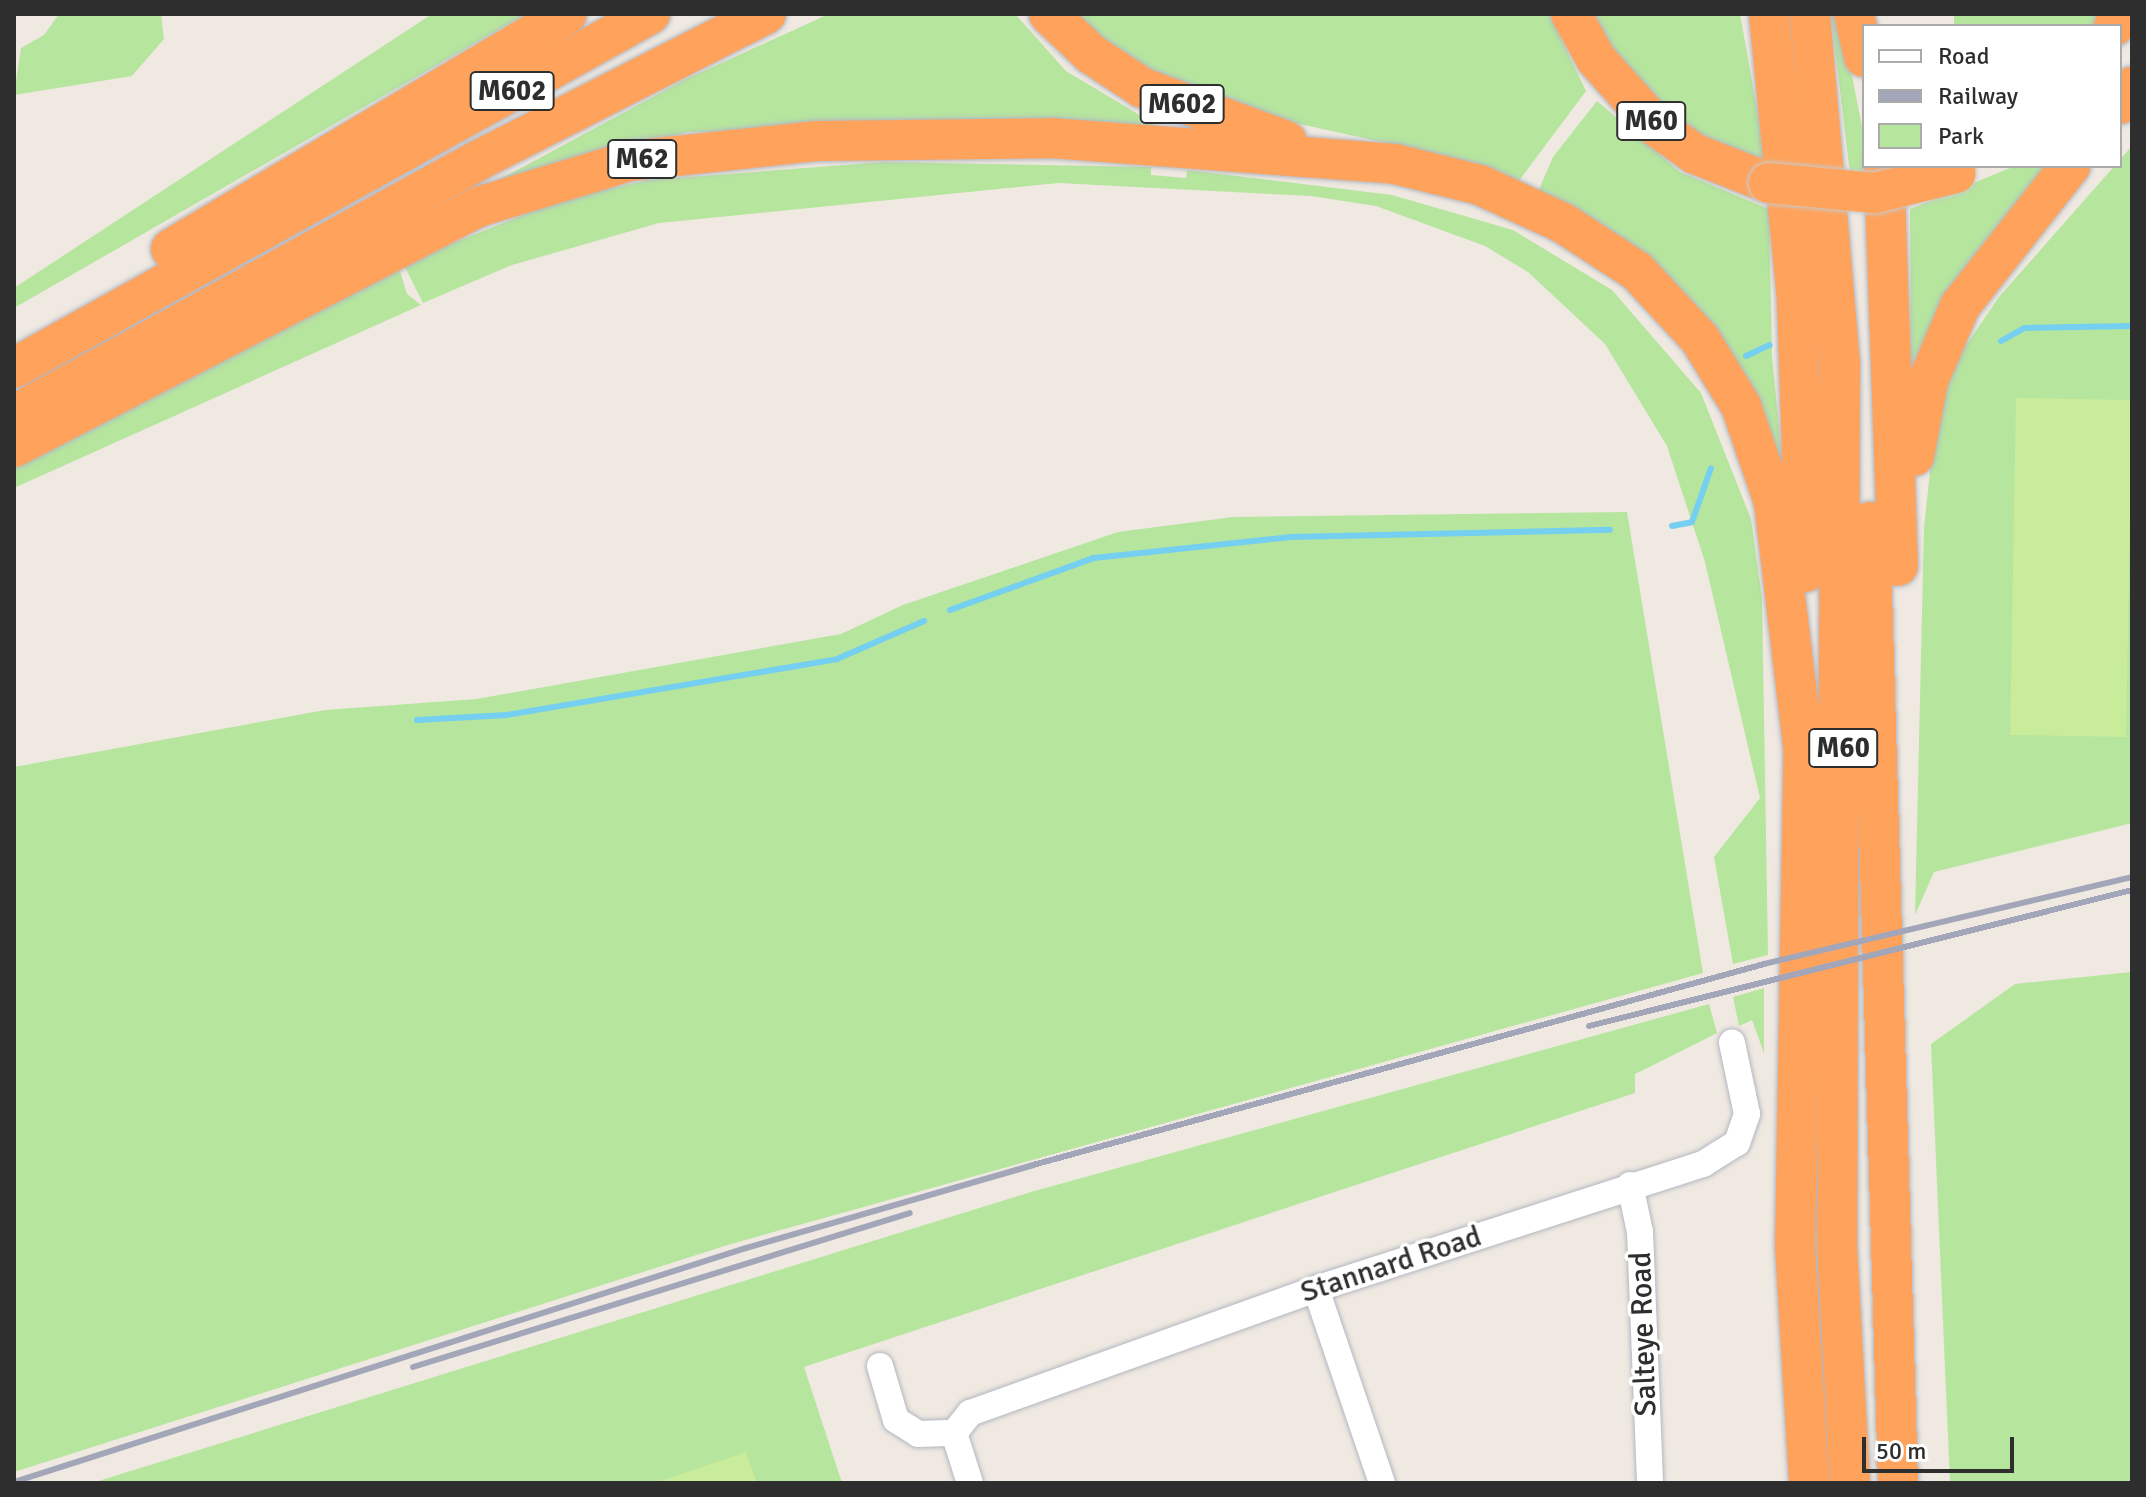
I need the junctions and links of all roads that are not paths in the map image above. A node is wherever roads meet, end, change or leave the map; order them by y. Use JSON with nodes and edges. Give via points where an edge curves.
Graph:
{"nodes":[{"id":1,"x":566,"y":14,"type":"edge"},
{"id":2,"x":605,"y":14,"type":"edge"},
{"id":3,"x":650,"y":14,"type":"edge"},
{"id":4,"x":726,"y":14,"type":"edge"},
{"id":5,"x":766,"y":14,"type":"edge"},
{"id":6,"x":1049,"y":14,"type":"edge"},
{"id":7,"x":1571,"y":14,"type":"edge"},
{"id":8,"x":1769,"y":14,"type":"edge"},
{"id":9,"x":1810,"y":14,"type":"edge"},
{"id":10,"x":1854,"y":14,"type":"edge"},
{"id":11,"x":1862,"y":48,"type":"edge"},
{"id":12,"x":1335,"y":158,"type":"junction"},
{"id":13,"x":479,"y":160,"type":"junction"},
{"id":14,"x":1884,"y":168,"type":"edge"},
{"id":15,"x":2068,"y":168,"type":"edge"},
{"id":16,"x":373,"y":169,"type":"junction"},
{"id":17,"x":1965,"y":170,"type":"edge"},
{"id":18,"x":1833,"y":233,"type":"junction"},
{"id":19,"x":14,"y":338,"type":"edge"},
{"id":20,"x":14,"y":368,"type":"edge"},
{"id":21,"x":14,"y":415,"type":"edge"},
{"id":22,"x":14,"y":447,"type":"edge"},
{"id":23,"x":1899,"y":617,"type":"junction"},
{"id":24,"x":1803,"y":747,"type":"junction"},
{"id":25,"x":1732,"y":1043,"type":"dead end"},
{"id":26,"x":1886,"y":1150,"type":"junction"},
{"id":27,"x":1630,"y":1185,"type":"junction"},
{"id":28,"x":1316,"y":1289,"type":"junction"},
{"id":29,"x":880,"y":1366,"type":"dead end"},
{"id":30,"x":954,"y":1433,"type":"junction"},
{"id":31,"x":970,"y":1483,"type":"edge"},
{"id":32,"x":1382,"y":1483,"type":"edge"},
{"id":33,"x":1650,"y":1483,"type":"edge"},
{"id":34,"x":1809,"y":1483,"type":"edge"},
{"id":35,"x":1850,"y":1483,"type":"edge"},
{"id":36,"x":1898,"y":1483,"type":"edge"}],
"edges":[{"from":1,"to":19,"type":"highway","via":[[382,129]]},
{"from":2,"to":16,"type":"highway"},
{"from":3,"to":16,"type":"highway","number":"M602"},
{"from":4,"to":13,"type":"highway","number":"M602"},
{"from":5,"to":13,"type":"highway","number":"M62"},
{"from":6,"to":12,"type":"highway","number":"M602","via":[[1091,54],[1143,88]]},
{"from":7,"to":17,"type":"highway","number":"M60","bridge":true,"via":[[1596,59],[1657,127],[1695,154],[1769,183],[1865,193]]},
{"from":8,"to":24,"type":"highway","number":"M60","via":[[1800,364]]},
{"from":9,"to":18,"type":"highway","number":"M60"},
{"from":10,"to":11,"type":"highway"},
{"from":12,"to":22,"type":"highway","number":"M62","via":[[1095,139],[928,138],[629,161],[478,207]]},
{"from":12,"to":24,"type":"highway","number":"M60","via":[[1434,172],[1521,201],[1637,271],[1675,306],[1741,406],[1774,502]]},
{"from":13,"to":21,"type":"highway","number":"M62"},
{"from":14,"to":23,"type":"highway","number":"M60"},
{"from":15,"to":23,"type":"highway","number":"M60","via":[[1985,265],[1937,358],[1916,432]]},
{"from":16,"to":20,"type":"highway"},
{"from":18,"to":26,"type":"highway","number":"M60","via":[[1849,290],[1867,449]]},
{"from":18,"to":35,"type":"highway","number":"M60","via":[[1845,618],[1837,1245]]},
{"from":23,"to":26,"type":"highway","number":"M60"},
{"from":24,"to":34,"type":"highway","number":"M60","via":[[1795,1246]]},
{"from":25,"to":27,"type":"street","name":"Stannard Road","via":[[1747,1114],[1737,1143],[1703,1164]]},
{"from":26,"to":36,"type":"highway","number":"M60"},
{"from":27,"to":28,"type":"street","name":"Stannard Road"},
{"from":27,"to":33,"type":"street","name":"Salteye Road","via":[[1640,1232]]},
{"from":28,"to":30,"type":"street","name":"Stannard Road","via":[[970,1413]]},
{"from":28,"to":32,"type":"street"},
{"from":29,"to":30,"type":"street","via":[[896,1420],[918,1434]]},
{"from":30,"to":31,"type":"street"}]}
